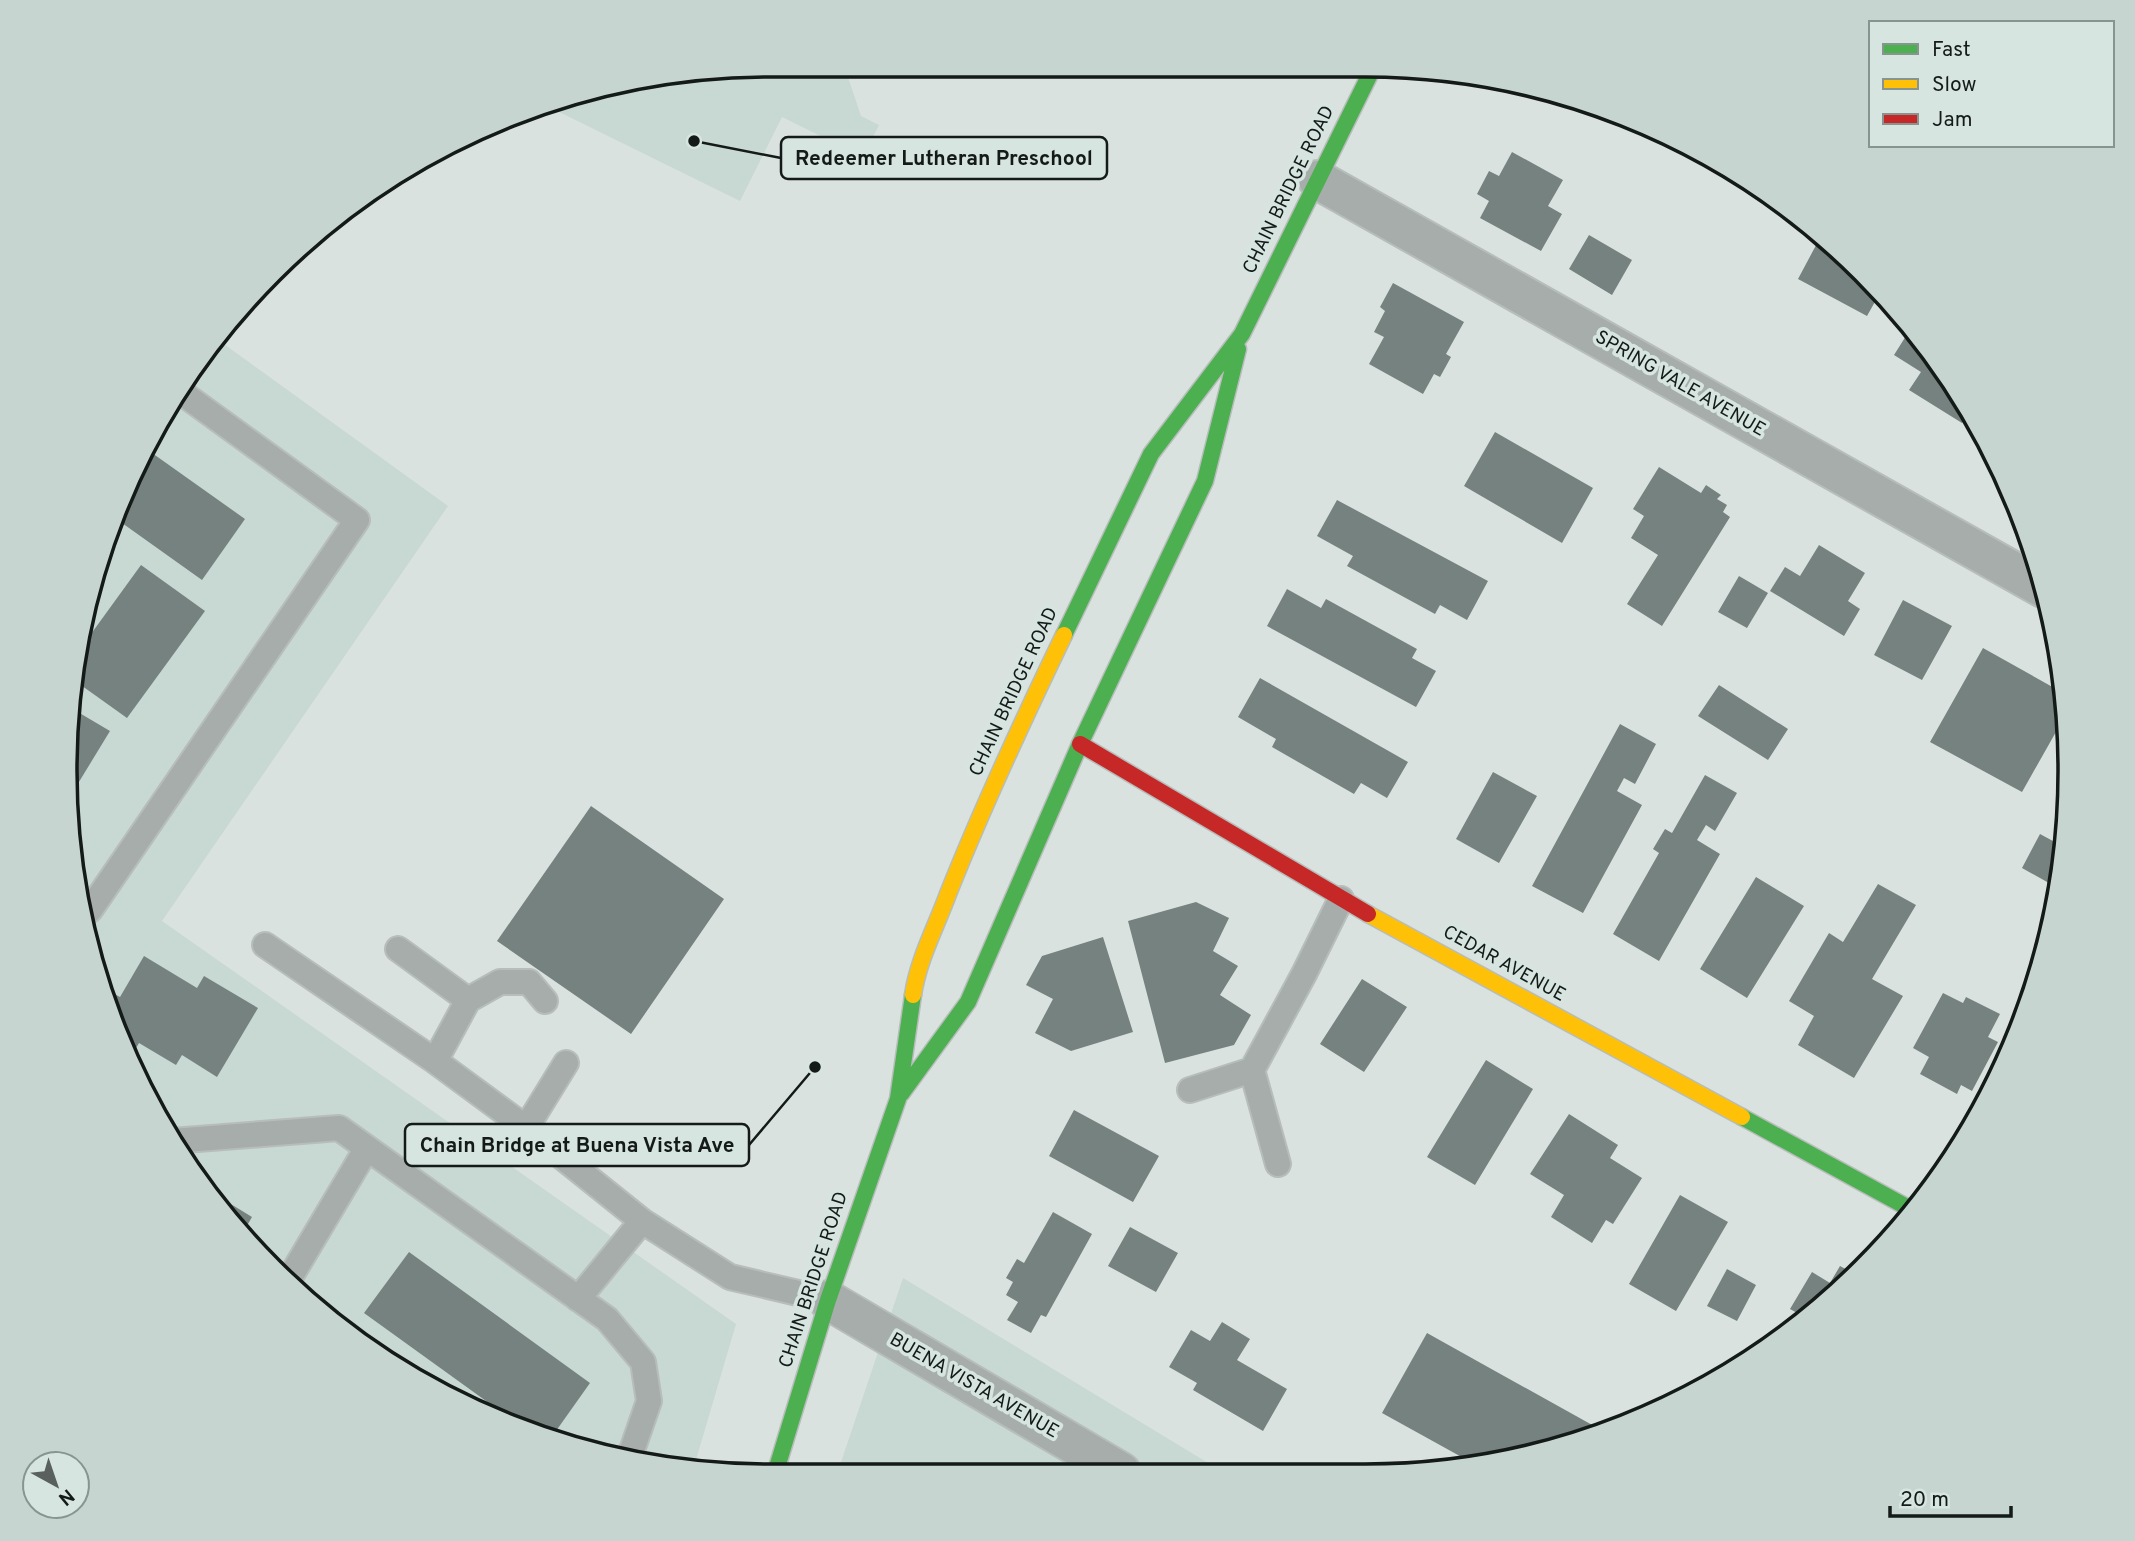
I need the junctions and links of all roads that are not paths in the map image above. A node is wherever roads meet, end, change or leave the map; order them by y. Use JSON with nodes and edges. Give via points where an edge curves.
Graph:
{"nodes":[{"id":1,"x":1369,"y":77,"type":"edge"},
{"id":2,"x":1318,"y":180,"type":"junction"},
{"id":3,"x":1242,"y":334,"type":"junction"},
{"id":4,"x":187,"y":397,"type":"edge"},
{"id":5,"x":2031,"y":581,"type":"edge"},
{"id":6,"x":1080,"y":744,"type":"junction"},
{"id":7,"x":1341,"y":899,"type":"junction"},
{"id":8,"x":91,"y":909,"type":"edge"},
{"id":9,"x":265,"y":945,"type":"dead end"},
{"id":10,"x":398,"y":949,"type":"dead end"},
{"id":11,"x":468,"y":1000,"type":"junction"},
{"id":12,"x":545,"y":1001,"type":"dead end"},
{"id":13,"x":435,"y":1061,"type":"junction"},
{"id":14,"x":566,"y":1063,"type":"dead end"},
{"id":15,"x":1252,"y":1070,"type":"junction"},
{"id":16,"x":1190,"y":1090,"type":"dead end"},
{"id":17,"x":898,"y":1099,"type":"junction"},
{"id":18,"x":526,"y":1128,"type":"junction"},
{"id":19,"x":184,"y":1140,"type":"edge"},
{"id":20,"x":368,"y":1148,"type":"junction"},
{"id":21,"x":1278,"y":1164,"type":"dead end"},
{"id":22,"x":1904,"y":1206,"type":"edge"},
{"id":23,"x":642,"y":1221,"type":"junction"},
{"id":24,"x":293,"y":1273,"type":"edge"},
{"id":25,"x":578,"y":1299,"type":"junction"},
{"id":26,"x":828,"y":1300,"type":"junction"},
{"id":27,"x":632,"y":1450,"type":"edge"},
{"id":28,"x":778,"y":1464,"type":"edge"},
{"id":29,"x":1107,"y":1464,"type":"edge"}],
"edges":[{"from":1,"to":2,"type":"main road","name":"CHAIN BRIDGE ROAD"},
{"from":2,"to":3,"type":"main road","name":"CHAIN BRIDGE ROAD"},
{"from":2,"to":5,"type":"street","name":"SPRING VALE AVENUE"},
{"from":3,"to":6,"type":"main road","name":"CHAIN BRIDGE ROAD","via":[[1205,481]]},
{"from":3,"to":17,"type":"main road","name":"CHAIN BRIDGE ROAD","via":[[1151,454],[1013,740],[916,977]]},
{"from":4,"to":8,"type":"lane","via":[[357,520]]},
{"from":6,"to":7,"type":"main road","name":"CEDAR AVENUE"},
{"from":6,"to":17,"type":"main road","name":"CHAIN BRIDGE ROAD","via":[[968,1002]]},
{"from":7,"to":15,"type":"lane"},
{"from":7,"to":22,"type":"main road","name":"CEDAR AVENUE"},
{"from":9,"to":13,"type":"lane"},
{"from":10,"to":11,"type":"lane"},
{"from":11,"to":12,"type":"lane","via":[[500,982],[529,982]]},
{"from":11,"to":13,"type":"lane"},
{"from":13,"to":18,"type":"lane"},
{"from":14,"to":18,"type":"lane"},
{"from":15,"to":16,"type":"lane"},
{"from":15,"to":21,"type":"lane"},
{"from":17,"to":26,"type":"main road","name":"CHAIN BRIDGE ROAD"},
{"from":18,"to":23,"type":"lane"},
{"from":19,"to":20,"type":"lane","via":[[339,1128]]},
{"from":20,"to":24,"type":"lane"},
{"from":20,"to":25,"type":"lane"},
{"from":23,"to":25,"type":"lane"},
{"from":23,"to":26,"type":"lane","via":[[730,1277]]},
{"from":25,"to":27,"type":"lane","via":[[607,1319],[643,1362],[649,1401]]},
{"from":26,"to":28,"type":"main road","name":"CHAIN BRIDGE ROAD"},
{"from":26,"to":29,"type":"street","name":"BUENA VISTA AVENUE"}]}
